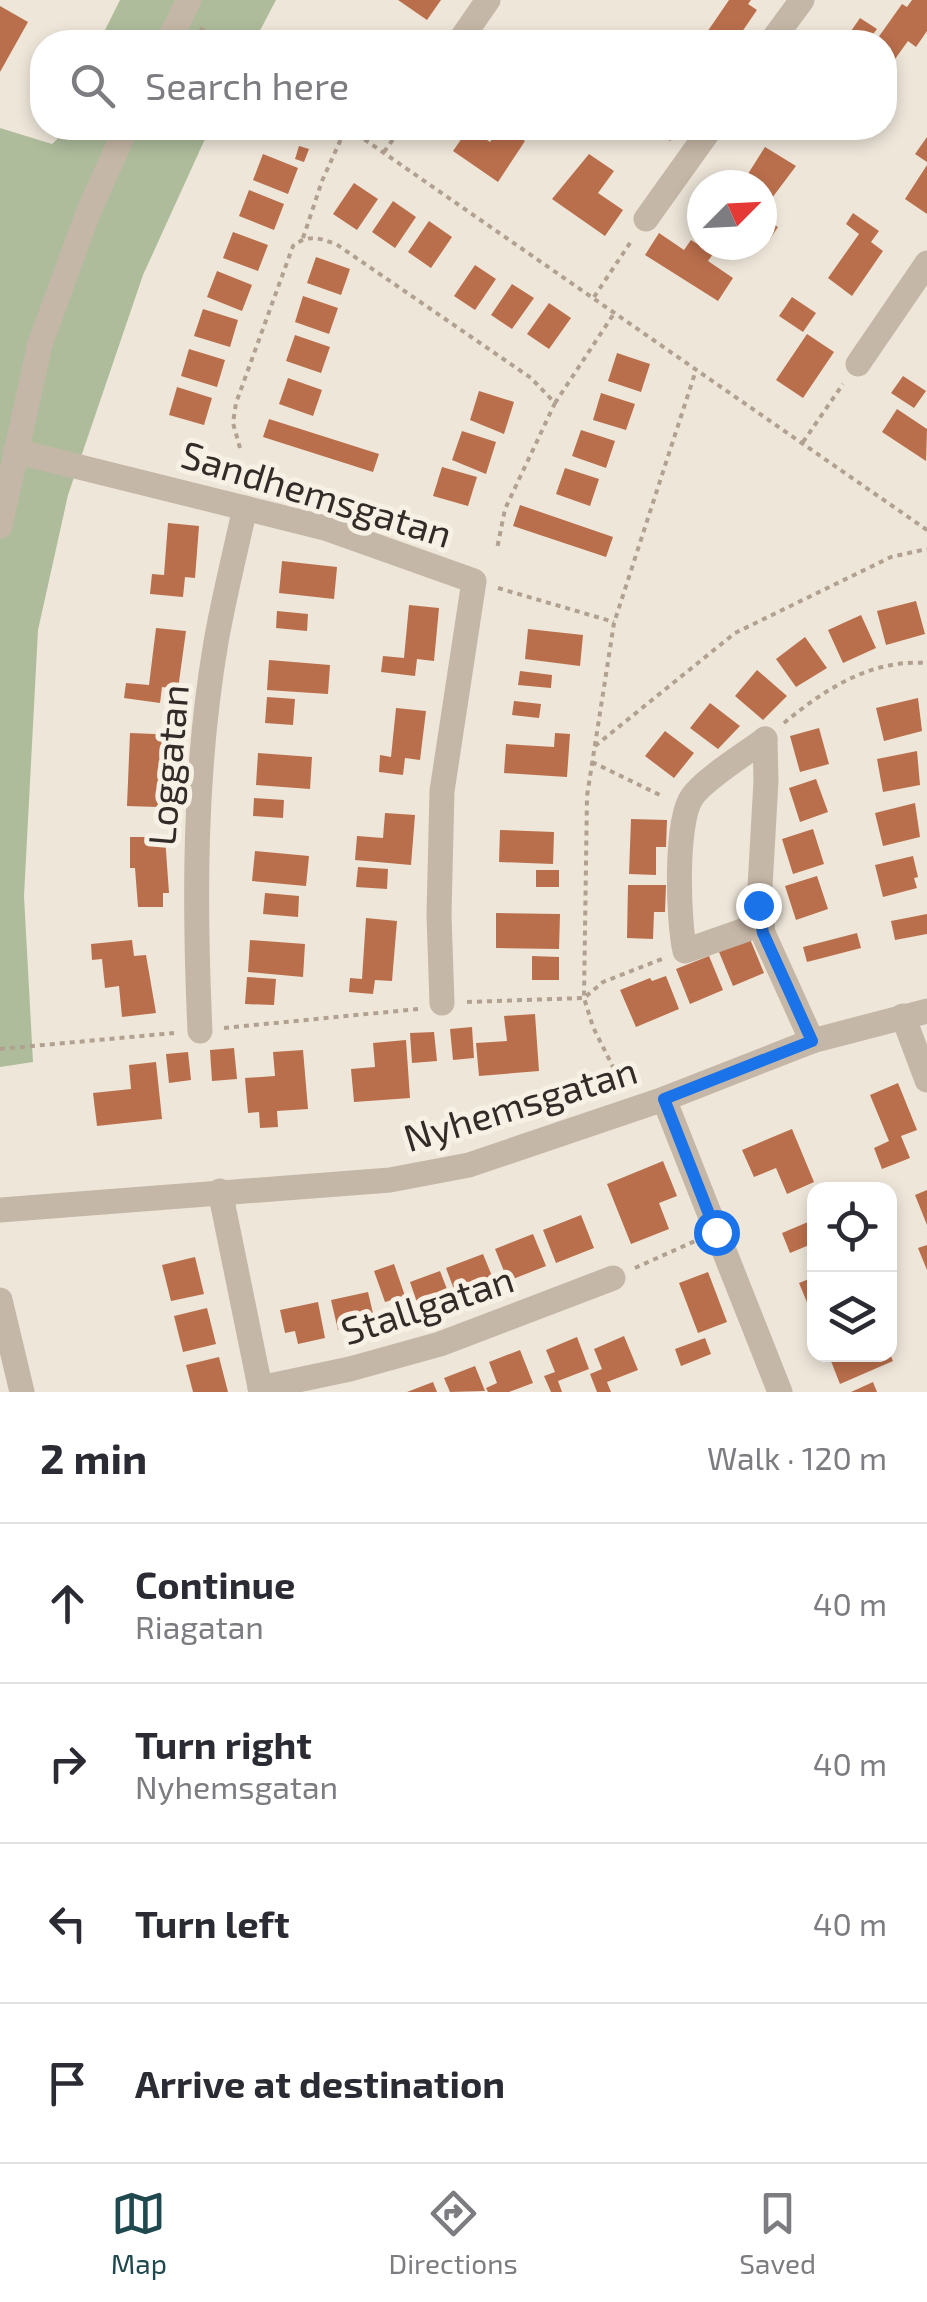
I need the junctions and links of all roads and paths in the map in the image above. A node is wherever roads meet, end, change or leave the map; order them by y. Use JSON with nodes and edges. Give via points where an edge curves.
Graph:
{"nodes":[{"id":1,"x":189,"y":0,"type":"edge"},
{"id":2,"x":488,"y":0,"type":"edge"},
{"id":3,"x":802,"y":0,"type":"edge"},
{"id":4,"x":174,"y":30,"type":"edge"},
{"id":5,"x":467,"y":30,"type":"edge"},
{"id":6,"x":780,"y":30,"type":"edge"},
{"id":7,"x":121,"y":140,"type":"edge"},
{"id":8,"x":341,"y":140,"type":"edge"},
{"id":9,"x":366,"y":140,"type":"edge"},
{"id":10,"x":392,"y":140,"type":"edge"},
{"id":11,"x":702,"y":140,"type":"edge"},
{"id":12,"x":384,"y":152,"type":"junction"},
{"id":13,"x":646,"y":219,"type":"joint"},
{"id":14,"x":303,"y":238,"type":"junction"},
{"id":15,"x":927,"y":263,"type":"edge"},
{"id":16,"x":594,"y":297,"type":"junction"},
{"id":17,"x":615,"y":312,"type":"junction"},
{"id":18,"x":858,"y":364,"type":"joint"},
{"id":19,"x":696,"y":370,"type":"junction"},
{"id":20,"x":555,"y":403,"type":"junction"},
{"id":21,"x":802,"y":443,"type":"junction"},
{"id":22,"x":240,"y":448,"type":"dead end"},
{"id":23,"x":15,"y":451,"type":"junction"},
{"id":24,"x":245,"y":508,"type":"junction"},
{"id":25,"x":0,"y":526,"type":"edge"},
{"id":26,"x":927,"y":530,"type":"edge"},
{"id":27,"x":927,"y":548,"type":"edge"},
{"id":28,"x":496,"y":550,"type":"dead end"},
{"id":29,"x":474,"y":581,"type":"junction"},
{"id":30,"x":614,"y":622,"type":"junction"},
{"id":31,"x":927,"y":663,"type":"edge"},
{"id":32,"x":765,"y":738,"type":"junction"},
{"id":33,"x":593,"y":748,"type":"junction"},
{"id":34,"x":591,"y":762,"type":"junction"},
{"id":35,"x":684,"y":812,"type":"junction"},
{"id":36,"x":762,"y":924,"type":"junction"},
{"id":37,"x":685,"y":951,"type":"junction"},
{"id":38,"x":584,"y":998,"type":"junction"},
{"id":39,"x":442,"y":1003,"type":"junction"},
{"id":40,"x":915,"y":1014,"type":"edge"},
{"id":41,"x":200,"y":1030,"type":"junction"},
{"id":42,"x":812,"y":1041,"type":"junction"},
{"id":43,"x":0,"y":1049,"type":"edge"},
{"id":44,"x":927,"y":1080,"type":"edge"},
{"id":45,"x":664,"y":1099,"type":"junction"},
{"id":46,"x":638,"y":1108,"type":"junction"},
{"id":47,"x":220,"y":1192,"type":"junction"},
{"id":48,"x":0,"y":1210,"type":"edge"},
{"id":49,"x":716,"y":1232,"type":"junction"},
{"id":50,"x":613,"y":1278,"type":"joint"},
{"id":51,"x":0,"y":1300,"type":"edge"},
{"id":52,"x":261,"y":1390,"type":"edge"},
{"id":53,"x":22,"y":1392,"type":"edge"},
{"id":54,"x":780,"y":1392,"type":"edge"}],
"edges":[{"from":1,"to":4,"type":"street"},
{"from":2,"to":5,"type":"street"},
{"from":3,"to":6,"type":"street"},
{"from":7,"to":23,"type":"street","via":[[40,344]]},
{"from":8,"to":14,"type":"path"},
{"from":9,"to":12,"type":"path"},
{"from":10,"to":12,"type":"path"},
{"from":11,"to":13,"type":"street"},
{"from":12,"to":16,"type":"path"},
{"from":13,"to":16,"type":"path"},
{"from":14,"to":20,"type":"path","via":[[336,244],[531,378]]},
{"from":14,"to":22,"type":"path","via":[[293,246],[236,404]]},
{"from":15,"to":18,"type":"street"},
{"from":16,"to":17,"type":"path"},
{"from":17,"to":19,"type":"path"},
{"from":17,"to":20,"type":"path"},
{"from":18,"to":21,"type":"path"},
{"from":19,"to":21,"type":"path"},
{"from":19,"to":30,"type":"path"},
{"from":20,"to":28,"type":"path","via":[[505,510]]},
{"from":21,"to":26,"type":"path"},
{"from":23,"to":24,"type":"street","name":"Sandhemsgatan"},
{"from":23,"to":25,"type":"street"},
{"from":24,"to":29,"type":"street","name":"Sandhemsgatan","via":[[325,528]]},
{"from":24,"to":41,"type":"street","name":"Loggatan","via":[[216,641],[199,783]]},
{"from":27,"to":33,"type":"path","via":[[891,557],[735,633]]},
{"from":29,"to":30,"type":"path"},
{"from":29,"to":39,"type":"street","name":"Sandhemsgatan","via":[[442,792]]},
{"from":30,"to":33,"type":"path"},
{"from":31,"to":32,"type":"path","via":[[853,676]]},
{"from":32,"to":35,"type":"street","via":[[693,794]]},
{"from":32,"to":36,"type":"street"},
{"from":33,"to":34,"type":"path"},
{"from":34,"to":35,"type":"path"},
{"from":34,"to":38,"type":"path"},
{"from":35,"to":37,"type":"street"},
{"from":36,"to":37,"type":"street"},
{"from":36,"to":42,"type":"street"},
{"from":37,"to":38,"type":"path","via":[[604,982]]},
{"from":38,"to":39,"type":"path"},
{"from":38,"to":46,"type":"path","via":[[606,1057]]},
{"from":39,"to":41,"type":"path"},
{"from":40,"to":42,"type":"street","name":"Nyhemsgatan"},
{"from":40,"to":44,"type":"street"},
{"from":41,"to":43,"type":"path"},
{"from":42,"to":45,"type":"street","name":"Nyhemsgatan"},
{"from":45,"to":46,"type":"street","name":"Nyhemsgatan"},
{"from":45,"to":49,"type":"street"},
{"from":46,"to":47,"type":"street","name":"Nyhemsgatan","via":[[430,1173]]},
{"from":47,"to":48,"type":"street","name":"Nyhemsgatan"},
{"from":47,"to":52,"type":"street"},
{"from":49,"to":50,"type":"path"},
{"from":49,"to":54,"type":"street"},
{"from":50,"to":52,"type":"street","name":"Stallgatan","via":[[427,1348]]},
{"from":51,"to":53,"type":"street"}]}
